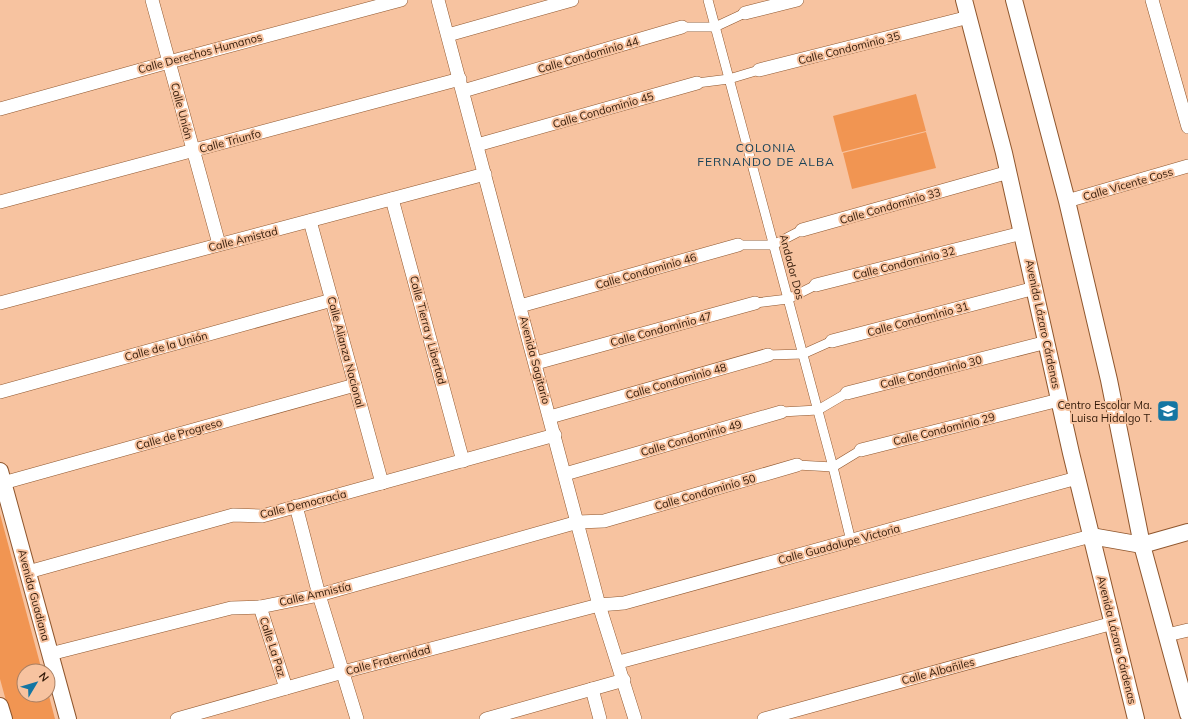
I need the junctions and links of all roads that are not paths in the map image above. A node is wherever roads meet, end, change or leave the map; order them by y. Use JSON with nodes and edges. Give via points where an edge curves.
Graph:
{"nodes":[{"id":1,"x":152,"y":0,"type":"edge"},
{"id":2,"x":401,"y":0,"type":"edge"},
{"id":3,"x":438,"y":0,"type":"edge"},
{"id":4,"x":572,"y":0,"type":"edge"},
{"id":5,"x":708,"y":0,"type":"edge"},
{"id":6,"x":797,"y":0,"type":"edge"},
{"id":7,"x":964,"y":0,"type":"edge"},
{"id":8,"x":1014,"y":0,"type":"edge"},
{"id":9,"x":1152,"y":0,"type":"edge"},
{"id":10,"x":745,"y":13,"type":"joint"},
{"id":11,"x":969,"y":17,"type":"junction"},
{"id":12,"x":715,"y":27,"type":"junction"},
{"id":13,"x":682,"y":28,"type":"joint"},
{"id":14,"x":448,"y":35,"type":"junction"},
{"id":15,"x":169,"y":62,"type":"junction"},
{"id":16,"x":759,"y":70,"type":"joint"},
{"id":17,"x":729,"y":79,"type":"junction"},
{"id":18,"x":697,"y":83,"type":"joint"},
{"id":19,"x":461,"y":85,"type":"junction"},
{"id":20,"x":0,"y":109,"type":"edge"},
{"id":21,"x":1188,"y":127,"type":"edge"},
{"id":22,"x":477,"y":145,"type":"junction"},
{"id":23,"x":192,"y":151,"type":"junction"},
{"id":24,"x":1188,"y":166,"type":"edge"},
{"id":25,"x":1008,"y":172,"type":"junction"},
{"id":26,"x":485,"y":174,"type":"junction"},
{"id":27,"x":392,"y":199,"type":"junction"},
{"id":28,"x":1067,"y":201,"type":"junction"},
{"id":29,"x":0,"y":202,"type":"edge"},
{"id":30,"x":310,"y":222,"type":"junction"},
{"id":31,"x":802,"y":230,"type":"joint"},
{"id":32,"x":1022,"y":233,"type":"junction"},
{"id":33,"x":219,"y":244,"type":"junction"},
{"id":34,"x":738,"y":245,"type":"joint"},
{"id":35,"x":773,"y":245,"type":"junction"},
{"id":36,"x":816,"y":285,"type":"joint"},
{"id":37,"x":1035,"y":288,"type":"junction"},
{"id":38,"x":788,"y":299,"type":"junction"},
{"id":39,"x":332,"y":300,"type":"junction"},
{"id":40,"x":0,"y":303,"type":"edge"},
{"id":41,"x":755,"y":303,"type":"joint"},
{"id":42,"x":520,"y":306,"type":"junction"},
{"id":43,"x":832,"y":341,"type":"joint"},
{"id":44,"x":1047,"y":342,"type":"junction"},
{"id":45,"x":803,"y":354,"type":"junction"},
{"id":46,"x":768,"y":355,"type":"joint"},
{"id":47,"x":536,"y":363,"type":"junction"},
{"id":48,"x":355,"y":385,"type":"junction"},
{"id":49,"x":0,"y":392,"type":"edge"},
{"id":50,"x":847,"y":393,"type":"joint"},
{"id":51,"x":1059,"y":400,"type":"junction"},
{"id":52,"x":818,"y":410,"type":"junction"},
{"id":53,"x":781,"y":412,"type":"joint"},
{"id":54,"x":550,"y":417,"type":"junction"},
{"id":55,"x":555,"y":435,"type":"junction"},
{"id":56,"x":861,"y":450,"type":"joint"},
{"id":57,"x":463,"y":461,"type":"junction"},
{"id":58,"x":797,"y":465,"type":"joint"},
{"id":59,"x":833,"y":467,"type":"junction"},
{"id":60,"x":566,"y":474,"type":"junction"},
{"id":61,"x":2,"y":477,"type":"edge"},
{"id":62,"x":1077,"y":478,"type":"junction"},
{"id":63,"x":382,"y":483,"type":"junction"},
{"id":64,"x":296,"y":506,"type":"junction"},
{"id":65,"x":578,"y":522,"type":"junction"},
{"id":66,"x":1188,"y":532,"type":"edge"},
{"id":67,"x":1091,"y":536,"type":"junction"},
{"id":68,"x":851,"y":541,"type":"junction"},
{"id":69,"x":1142,"y":545,"type":"junction"},
{"id":70,"x":28,"y":572,"type":"junction"},
{"id":71,"x":320,"y":595,"type":"junction"},
{"id":72,"x":599,"y":605,"type":"junction"},
{"id":73,"x":260,"y":607,"type":"junction"},
{"id":74,"x":1113,"y":623,"type":"junction"},
{"id":75,"x":1188,"y":630,"type":"edge"},
{"id":76,"x":1167,"y":635,"type":"junction"},
{"id":77,"x":50,"y":654,"type":"junction"},
{"id":78,"x":618,"y":662,"type":"junction"},
{"id":79,"x":343,"y":672,"type":"junction"},
{"id":80,"x":624,"y":680,"type":"junction"},
{"id":81,"x":286,"y":688,"type":"junction"},
{"id":82,"x":592,"y":689,"type":"junction"},
{"id":83,"x":0,"y":706,"type":"edge"},
{"id":84,"x":1188,"y":714,"type":"edge"},
{"id":85,"x":4,"y":719,"type":"edge"},
{"id":86,"x":68,"y":719,"type":"edge"},
{"id":87,"x":177,"y":719,"type":"edge"},
{"id":88,"x":357,"y":719,"type":"edge"},
{"id":89,"x":486,"y":719,"type":"edge"},
{"id":90,"x":600,"y":719,"type":"edge"},
{"id":91,"x":634,"y":719,"type":"edge"},
{"id":92,"x":764,"y":719,"type":"edge"},
{"id":93,"x":1135,"y":719,"type":"edge"}],
"edges":[{"from":1,"to":15,"type":"street","name":"Calle Unión"},
{"from":2,"to":15,"type":"street","name":"Calle Derechos Humanos"},
{"from":3,"to":14,"type":"street","name":"Avenida Sagitario"},
{"from":4,"to":14,"type":"street"},
{"from":5,"to":12,"type":"street","name":"Andador Dos"},
{"from":6,"to":10,"type":"street"},
{"from":7,"to":11,"type":"street","name":"Avenida Lázaro Cárdenas"},
{"from":8,"to":28,"type":"street"},
{"from":9,"to":21,"type":"street"},
{"from":10,"to":12,"type":"street"},
{"from":11,"to":16,"type":"street","name":"Calle Condominio 35"},
{"from":11,"to":25,"type":"street","name":"Avenida Lázaro Cárdenas"},
{"from":12,"to":13,"type":"street","name":"Calle Condominio 44"},
{"from":12,"to":17,"type":"street","name":"Andador Dos"},
{"from":13,"to":19,"type":"street","name":"Calle Condominio 44"},
{"from":14,"to":19,"type":"street","name":"Avenida Sagitario"},
{"from":15,"to":20,"type":"street","name":"Calle Derechos Humanos"},
{"from":15,"to":23,"type":"street","name":"Calle Unión"},
{"from":16,"to":17,"type":"street","name":"Calle Condominio 35"},
{"from":17,"to":18,"type":"street","name":"Calle Condominio 45"},
{"from":17,"to":35,"type":"street","name":"Andador Dos"},
{"from":18,"to":22,"type":"street","name":"Calle Condominio 45"},
{"from":19,"to":22,"type":"street","name":"Avenida Sagitario"},
{"from":19,"to":23,"type":"street","name":"Calle Triunfo"},
{"from":22,"to":26,"type":"street","name":"Avenida Sagitario"},
{"from":23,"to":29,"type":"street","name":"Calle Triunfo"},
{"from":23,"to":33,"type":"street","name":"Calle Unión"},
{"from":24,"to":28,"type":"street","name":"Calle Vicente Coss"},
{"from":25,"to":31,"type":"street","name":"Calle Condominio 33"},
{"from":25,"to":32,"type":"street","name":"Avenida Lázaro Cárdenas"},
{"from":26,"to":27,"type":"street","name":"Calle Amistad"},
{"from":26,"to":42,"type":"street","name":"Avenida Sagitario"},
{"from":27,"to":30,"type":"street","name":"Calle Amistad"},
{"from":27,"to":57,"type":"street","name":"Calle Tierra y Libertad"},
{"from":28,"to":69,"type":"street","via":[[1109,380]]},
{"from":30,"to":33,"type":"street","name":"Calle Amistad"},
{"from":30,"to":39,"type":"street","name":"Calle Alianza Nacional"},
{"from":31,"to":35,"type":"street","name":"Calle Condominio 33"},
{"from":32,"to":36,"type":"street","name":"Calle Condominio 32"},
{"from":32,"to":37,"type":"street","name":"Avenida Lázaro Cárdenas"},
{"from":33,"to":40,"type":"street","name":"Calle Amistad"},
{"from":34,"to":35,"type":"street","name":"Calle Condominio 46"},
{"from":34,"to":42,"type":"street","name":"Calle Condominio 46"},
{"from":35,"to":38,"type":"street","name":"Andador Dos"},
{"from":36,"to":38,"type":"street","name":"Calle Condominio 32"},
{"from":37,"to":43,"type":"street","name":"Calle Condominio 31"},
{"from":37,"to":44,"type":"street","name":"Avenida Lázaro Cárdenas"},
{"from":38,"to":41,"type":"street","name":"Calle Condominio 47"},
{"from":38,"to":45,"type":"street","name":"Andador Dos"},
{"from":39,"to":48,"type":"street","name":"Calle Alianza Nacional"},
{"from":39,"to":49,"type":"street","name":"Calle de la Unión"},
{"from":41,"to":47,"type":"street","name":"Calle Condominio 47"},
{"from":42,"to":47,"type":"street","name":"Avenida Sagitario"},
{"from":43,"to":45,"type":"street","name":"Calle Condominio 31"},
{"from":44,"to":50,"type":"street","name":"Calle Condominio 30"},
{"from":44,"to":51,"type":"street","name":"Avenida Lázaro Cárdenas"},
{"from":45,"to":46,"type":"street","name":"Calle Condominio 48"},
{"from":45,"to":52,"type":"street","name":"Andador Dos"},
{"from":46,"to":54,"type":"street","name":"Calle Condominio 48"},
{"from":47,"to":54,"type":"street","name":"Avenida Sagitario"},
{"from":48,"to":61,"type":"street","name":"Calle de Progreso"},
{"from":48,"to":63,"type":"street","name":"Calle Alianza Nacional"},
{"from":50,"to":52,"type":"street","name":"Calle Condominio 30"},
{"from":51,"to":56,"type":"street","name":"Calle Condominio 29"},
{"from":51,"to":62,"type":"street","name":"Avenida Lázaro Cárdenas"},
{"from":52,"to":53,"type":"street","name":"Calle Condominio 49"},
{"from":52,"to":59,"type":"street","name":"Andador Dos"},
{"from":53,"to":60,"type":"street","name":"Calle Condominio 49"},
{"from":54,"to":55,"type":"street","name":"Avenida Sagitario"},
{"from":55,"to":57,"type":"street","name":"Calle Democracia"},
{"from":55,"to":60,"type":"street","name":"Avenida Sagitario"},
{"from":56,"to":59,"type":"street","name":"Calle Condominio 29"},
{"from":57,"to":63,"type":"street","name":"Calle Democracia"},
{"from":58,"to":59,"type":"street","name":"Calle Condominio 50"},
{"from":58,"to":65,"type":"street","name":"Calle Condominio 50","via":[[604,521]]},
{"from":59,"to":68,"type":"street","name":"Andador Dos"},
{"from":60,"to":65,"type":"street","name":"Avenida Sagitario"},
{"from":61,"to":70,"type":"street","name":"Avenida Guadiana"},
{"from":62,"to":67,"type":"street","name":"Avenida Lázaro Cárdenas"},
{"from":62,"to":68,"type":"street","name":"Calle Guadalupe Victoria"},
{"from":63,"to":64,"type":"street","name":"Calle Democracia"},
{"from":64,"to":70,"type":"street","name":"Calle Democracia","via":[[262,516],[233,515]]},
{"from":64,"to":71,"type":"street"},
{"from":65,"to":71,"type":"street","name":"Calle Amnistía"},
{"from":65,"to":72,"type":"street","name":"Avenida Sagitario"},
{"from":66,"to":69,"type":"street"},
{"from":67,"to":69,"type":"street"},
{"from":67,"to":74,"type":"street","name":"Avenida Lázaro Cárdenas"},
{"from":67,"to":78,"type":"street"},
{"from":68,"to":72,"type":"street","name":"Calle Guadalupe Victoria","via":[[624,603]]},
{"from":69,"to":76,"type":"street"},
{"from":70,"to":77,"type":"street","name":"Avenida Guadiana"},
{"from":71,"to":73,"type":"street","name":"Calle Amnistía"},
{"from":71,"to":79,"type":"street"},
{"from":72,"to":78,"type":"street","name":"Avenida Sagitario"},
{"from":72,"to":79,"type":"street","name":"Calle Fraternidad"},
{"from":73,"to":77,"type":"street","name":"Calle Amnistía","via":[[231,608]]},
{"from":73,"to":81,"type":"street","name":"Calle La Paz"},
{"from":74,"to":92,"type":"street","name":"Calle Albañiles"},
{"from":74,"to":93,"type":"street","name":"Avenida Lázaro Cárdenas"},
{"from":75,"to":76,"type":"street"},
{"from":76,"to":84,"type":"street"},
{"from":77,"to":86,"type":"street","name":"Avenida Guadiana"},
{"from":78,"to":80,"type":"street","name":"Avenida Sagitario"},
{"from":79,"to":81,"type":"street","name":"Calle Fraternidad"},
{"from":79,"to":88,"type":"street"},
{"from":80,"to":82,"type":"street"},
{"from":80,"to":91,"type":"street","name":"Avenida Sagitario"},
{"from":81,"to":87,"type":"street","name":"Calle Fraternidad"},
{"from":82,"to":89,"type":"street"},
{"from":82,"to":90,"type":"street"},
{"from":83,"to":85,"type":"street"}]}
